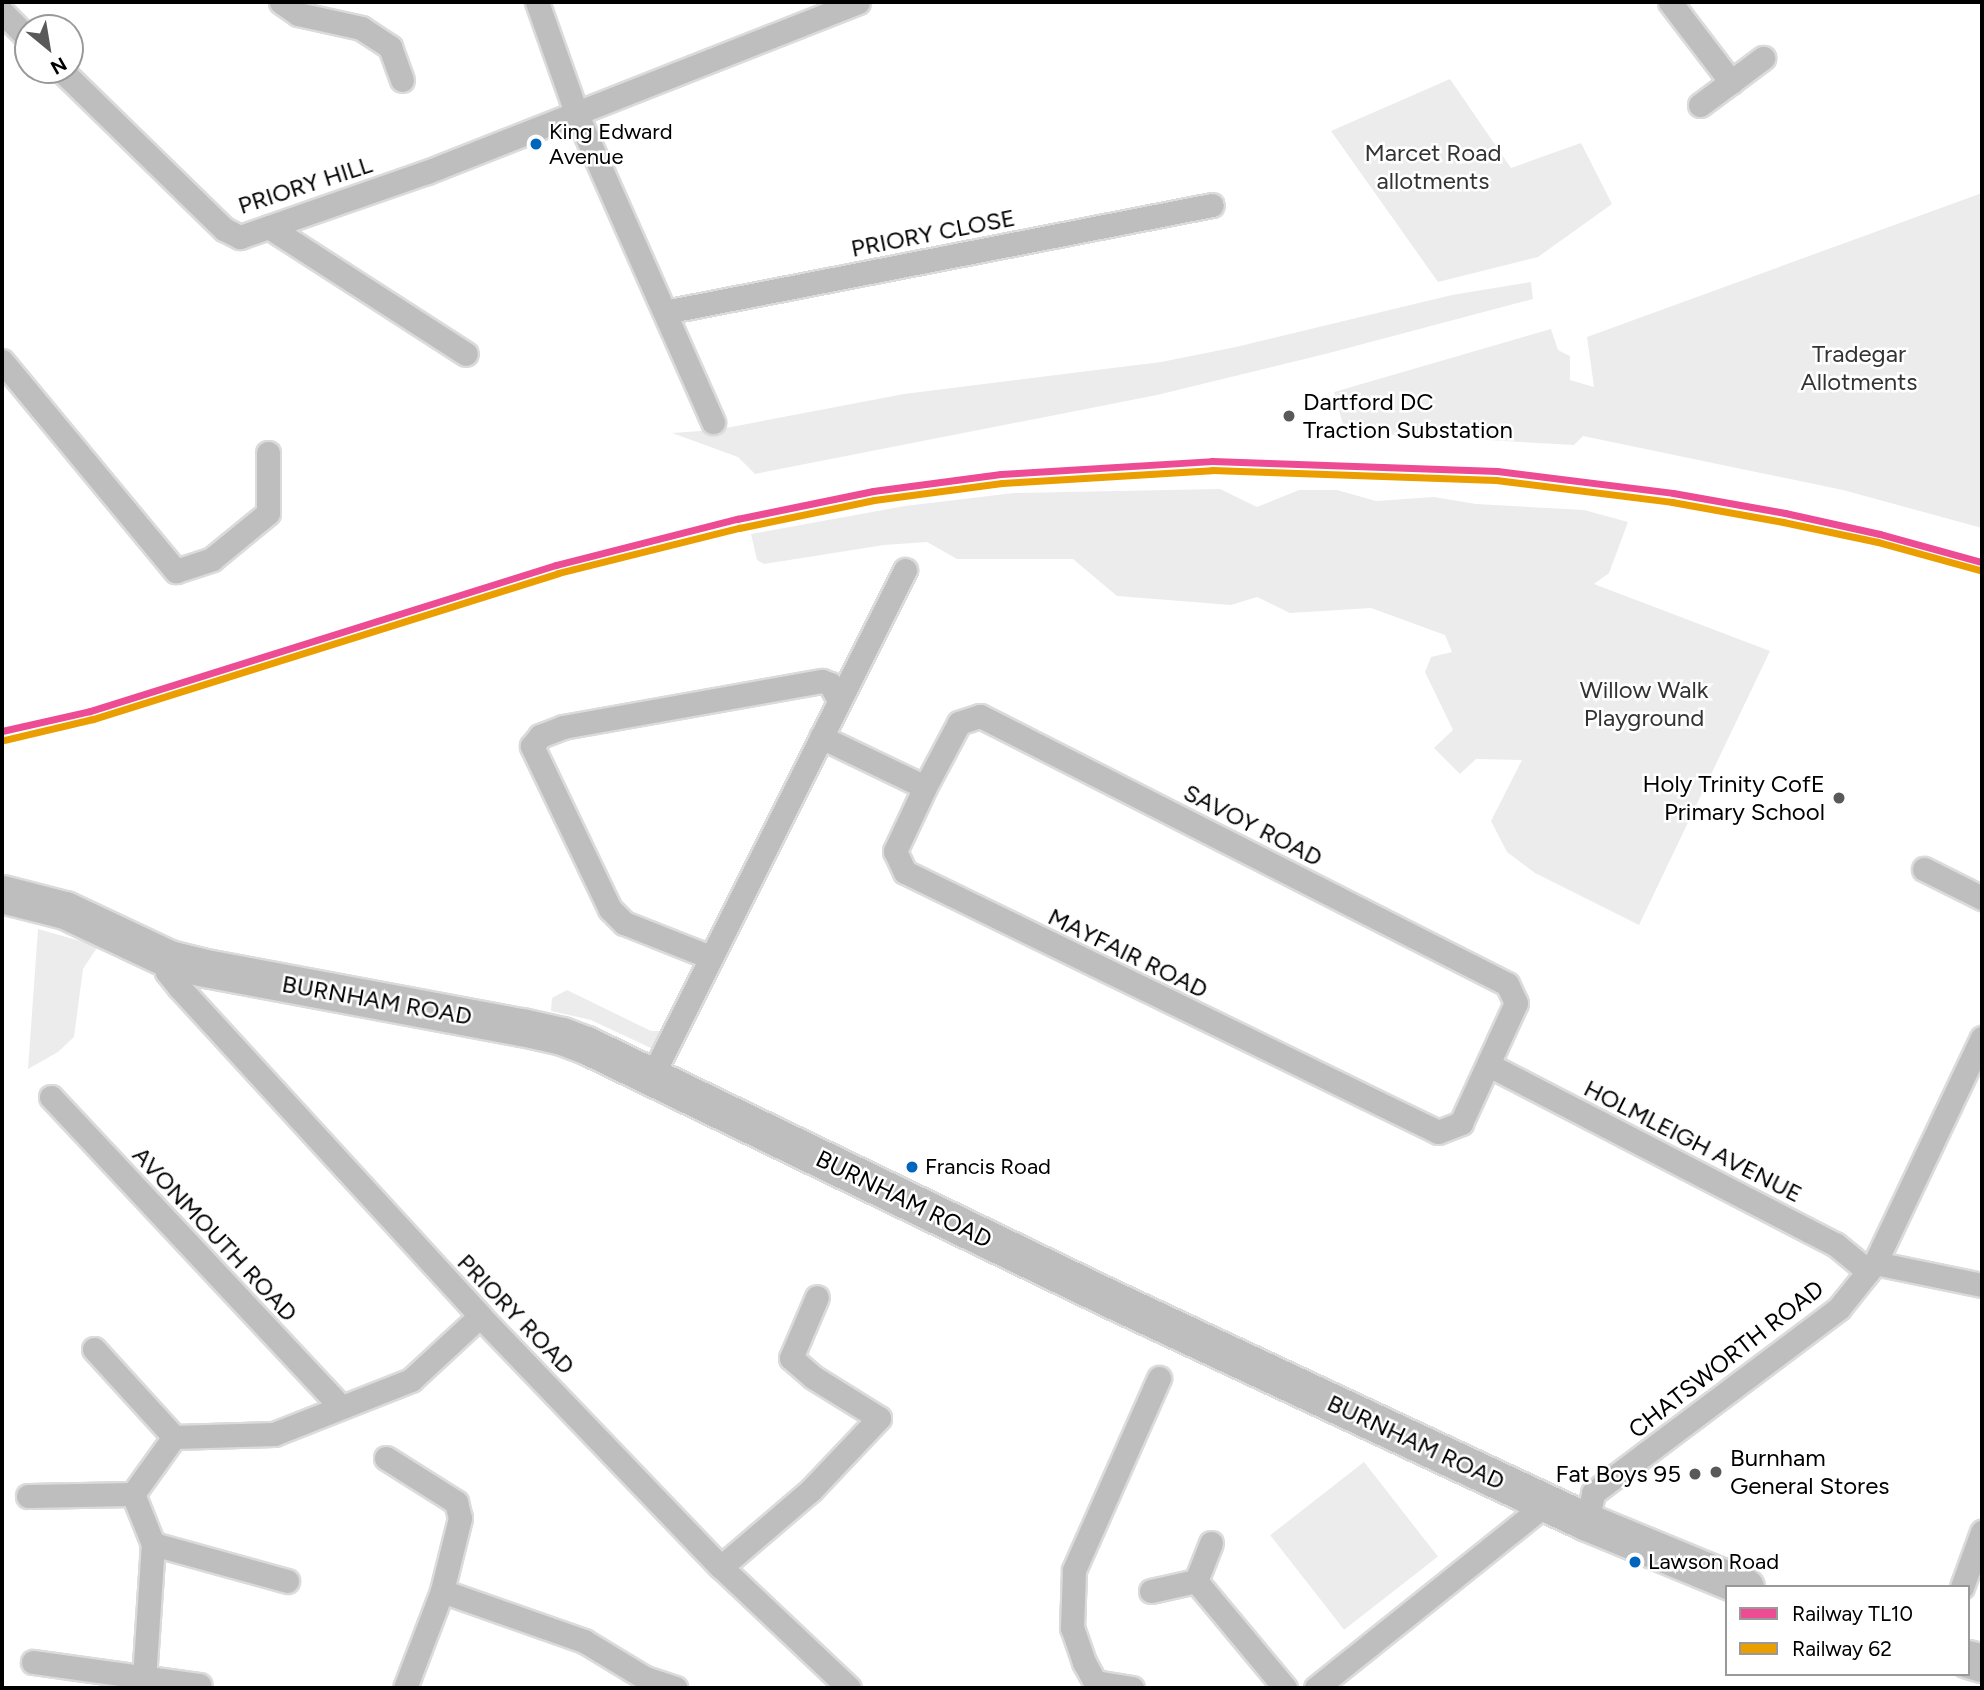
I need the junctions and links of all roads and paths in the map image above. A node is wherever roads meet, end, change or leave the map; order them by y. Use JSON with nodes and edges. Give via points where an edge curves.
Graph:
{"nodes":[{"id":1,"x":537,"y":2,"type":"edge"},
{"id":2,"x":858,"y":2,"type":"edge"},
{"id":3,"x":1670,"y":2,"type":"edge"},
{"id":4,"x":294,"y":6,"type":"edge"},
{"id":5,"x":812,"y":10,"type":"edge"},
{"id":6,"x":1763,"y":58,"type":"dead end"},
{"id":7,"x":402,"y":80,"type":"dead end"},
{"id":8,"x":1731,"y":82,"type":"junction"},
{"id":9,"x":75,"y":84,"type":"edge"},
{"id":10,"x":1700,"y":105,"type":"dead end"},
{"id":11,"x":577,"y":115,"type":"junction"},
{"id":12,"x":1212,"y":205,"type":"dead end"},
{"id":13,"x":268,"y":227,"type":"junction"},
{"id":14,"x":665,"y":312,"type":"junction"},
{"id":15,"x":466,"y":354,"type":"dead end"},
{"id":16,"x":2,"y":361,"type":"edge"},
{"id":17,"x":713,"y":422,"type":"dead end"},
{"id":18,"x":268,"y":453,"type":"dead end"},
{"id":19,"x":905,"y":570,"type":"dead end"},
{"id":20,"x":839,"y":700,"type":"junction"},
{"id":21,"x":821,"y":737,"type":"junction"},
{"id":22,"x":925,"y":787,"type":"junction"},
{"id":23,"x":1924,"y":869,"type":"dead end"},
{"id":24,"x":18,"y":898,"type":"edge"},
{"id":25,"x":1982,"y":898,"type":"edge"},
{"id":26,"x":710,"y":957,"type":"junction"},
{"id":27,"x":169,"y":959,"type":"junction"},
{"id":28,"x":1982,"y":1038,"type":"edge"},
{"id":29,"x":1489,"y":1065,"type":"junction"},
{"id":30,"x":651,"y":1077,"type":"junction"},
{"id":31,"x":51,"y":1097,"type":"dead end"},
{"id":32,"x":1871,"y":1267,"type":"junction"},
{"id":33,"x":1982,"y":1285,"type":"edge"},
{"id":34,"x":817,"y":1297,"type":"dead end"},
{"id":35,"x":480,"y":1316,"type":"junction"},
{"id":36,"x":94,"y":1349,"type":"dead end"},
{"id":37,"x":1159,"y":1378,"type":"dead end"},
{"id":38,"x":341,"y":1407,"type":"junction"},
{"id":39,"x":174,"y":1437,"type":"junction"},
{"id":40,"x":386,"y":1458,"type":"dead end"},
{"id":41,"x":133,"y":1494,"type":"junction"},
{"id":42,"x":28,"y":1496,"type":"dead end"},
{"id":43,"x":1547,"y":1503,"type":"junction"},
{"id":44,"x":1587,"y":1522,"type":"junction"},
{"id":45,"x":1982,"y":1532,"type":"edge"},
{"id":46,"x":1211,"y":1543,"type":"dead end"},
{"id":47,"x":153,"y":1544,"type":"junction"},
{"id":48,"x":721,"y":1567,"type":"junction"},
{"id":49,"x":287,"y":1581,"type":"dead end"},
{"id":50,"x":1196,"y":1581,"type":"junction"},
{"id":51,"x":1740,"y":1585,"type":"edge"},
{"id":52,"x":1963,"y":1585,"type":"edge"},
{"id":53,"x":442,"y":1591,"type":"junction"},
{"id":54,"x":1151,"y":1591,"type":"dead end"},
{"id":55,"x":33,"y":1662,"type":"dead end"},
{"id":56,"x":144,"y":1679,"type":"junction"},
{"id":57,"x":199,"y":1685,"type":"dead end"},
{"id":58,"x":405,"y":1688,"type":"edge"},
{"id":59,"x":675,"y":1688,"type":"edge"},
{"id":60,"x":849,"y":1688,"type":"edge"},
{"id":61,"x":1132,"y":1688,"type":"edge"},
{"id":62,"x":1285,"y":1688,"type":"edge"},
{"id":63,"x":1316,"y":1688,"type":"edge"}],
"edges":[{"from":1,"to":11,"type":"street"},
{"from":2,"to":5,"type":"street","name":"PRIORY HILL"},
{"from":3,"to":8,"type":"street"},
{"from":4,"to":7,"type":"street","via":[[361,28],[390,47]]},
{"from":5,"to":11,"type":"street","name":"PRIORY HILL"},
{"from":6,"to":8,"type":"street"},
{"from":8,"to":10,"type":"street"},
{"from":9,"to":13,"type":"street","name":"PRIORY HILL","via":[[224,229],[240,237]]},
{"from":11,"to":13,"type":"street","name":"PRIORY HILL"},
{"from":11,"to":14,"type":"street"},
{"from":12,"to":14,"type":"street","name":"PRIORY CLOSE"},
{"from":13,"to":15,"type":"street"},
{"from":14,"to":17,"type":"street"},
{"from":16,"to":18,"type":"street","via":[[176,571],[212,559],[268,513]]},
{"from":19,"to":20,"type":"street"},
{"from":20,"to":21,"type":"street"},
{"from":20,"to":26,"type":"street","via":[[830,684],[822,681],[563,727],[540,736],[532,746],[610,909],[624,923]]},
{"from":21,"to":22,"type":"street"},
{"from":21,"to":26,"type":"street"},
{"from":22,"to":29,"type":"street","name":"SAVOY ROAD","via":[[959,723],[980,716],[1507,984],[1516,1003]]},
{"from":22,"to":29,"type":"street","name":"MAYFAIR ROAD","via":[[895,851],[905,872],[1112,975],[1438,1132],[1461,1123]]},
{"from":23,"to":25,"type":"street"},
{"from":24,"to":27,"type":"main road","name":"BURNHAM ROAD","via":[[65,910]]},
{"from":26,"to":30,"type":"street"},
{"from":27,"to":30,"type":"main road","name":"BURNHAM ROAD","via":[[562,1036]]},
{"from":27,"to":35,"type":"street","name":"PRIORY ROAD","via":[[167,972],[179,986]]},
{"from":28,"to":32,"type":"street","name":"CHATSWORTH ROAD"},
{"from":29,"to":32,"type":"street","name":"HOLMLEIGH AVENUE","via":[[1835,1244]]},
{"from":30,"to":43,"type":"main road","name":"BURNHAM ROAD"},
{"from":31,"to":38,"type":"street","name":"AVONMOUTH ROAD"},
{"from":32,"to":33,"type":"street","via":[[1930,1272]]},
{"from":32,"to":44,"type":"street","name":"CHATSWORTH ROAD","via":[[1839,1308],[1593,1493]]},
{"from":34,"to":48,"type":"street","via":[[791,1358],[878,1418],[811,1490]]},
{"from":35,"to":38,"type":"street","via":[[411,1380]]},
{"from":35,"to":48,"type":"street","name":"PRIORY ROAD"},
{"from":36,"to":39,"type":"street"},
{"from":37,"to":61,"type":"street","via":[[1074,1570],[1072,1628],[1084,1662],[1096,1682]]},
{"from":38,"to":39,"type":"street","via":[[274,1434]]},
{"from":39,"to":41,"type":"street"},
{"from":40,"to":53,"type":"street","via":[[456,1502],[460,1518]]},
{"from":41,"to":42,"type":"street"},
{"from":41,"to":47,"type":"street"},
{"from":43,"to":44,"type":"main road","name":"BURNHAM ROAD"},
{"from":43,"to":63,"type":"street"},
{"from":44,"to":51,"type":"main road","name":"BURNHAM ROAD"},
{"from":45,"to":52,"type":"street"},
{"from":46,"to":50,"type":"street"},
{"from":47,"to":49,"type":"street"},
{"from":47,"to":56,"type":"street"},
{"from":48,"to":60,"type":"street","name":"PRIORY ROAD"},
{"from":50,"to":54,"type":"street"},
{"from":50,"to":62,"type":"street"},
{"from":53,"to":58,"type":"street"},
{"from":53,"to":59,"type":"street","via":[[584,1641],[645,1678]]},
{"from":55,"to":56,"type":"street"},
{"from":56,"to":57,"type":"street"}]}
